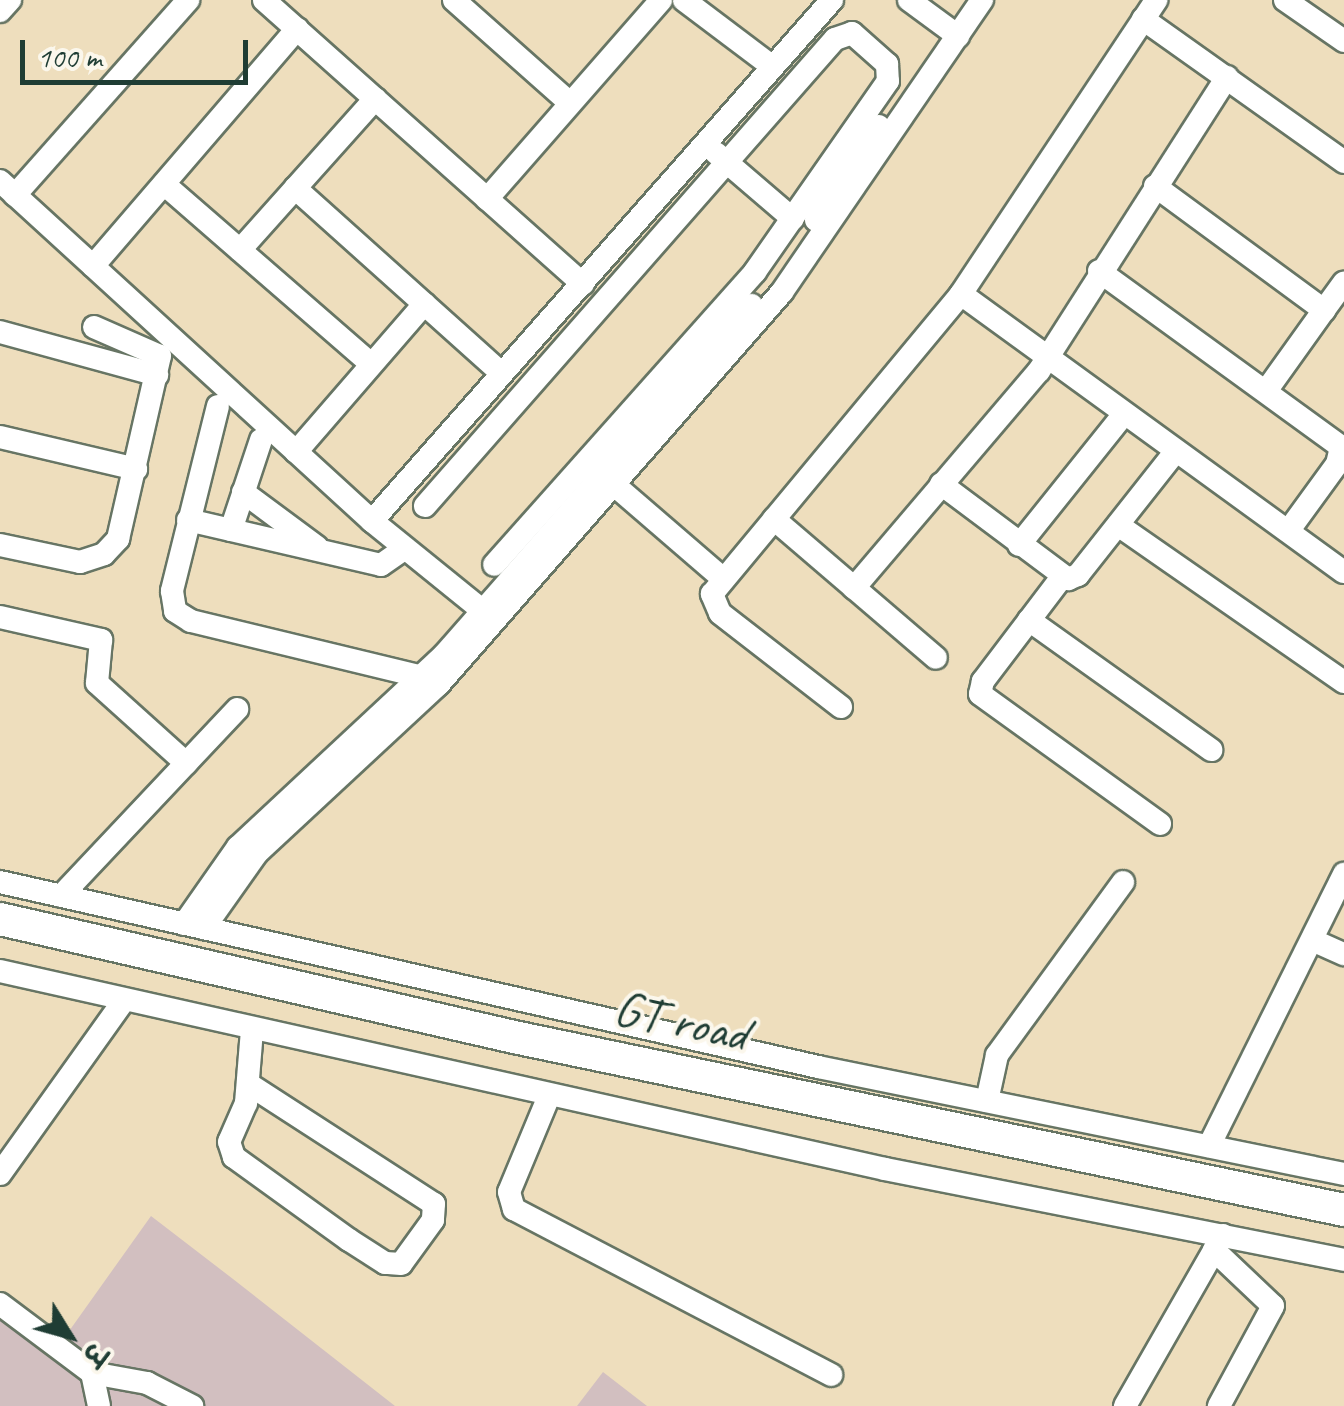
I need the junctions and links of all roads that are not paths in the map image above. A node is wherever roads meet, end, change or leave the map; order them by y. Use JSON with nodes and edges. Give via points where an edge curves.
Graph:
{"nodes":[{"id":1,"x":10,"y":0,"type":"edge"},
{"id":2,"x":188,"y":0,"type":"edge"},
{"id":3,"x":264,"y":0,"type":"edge"},
{"id":4,"x":454,"y":0,"type":"edge"},
{"id":5,"x":660,"y":0,"type":"edge"},
{"id":6,"x":684,"y":0,"type":"edge"},
{"id":7,"x":832,"y":0,"type":"edge"},
{"id":8,"x":909,"y":0,"type":"edge"},
{"id":9,"x":964,"y":0,"type":"edge"},
{"id":10,"x":982,"y":0,"type":"edge"},
{"id":11,"x":1285,"y":0,"type":"edge"},
{"id":12,"x":1312,"y":8,"type":"edge"},
{"id":13,"x":1150,"y":10,"type":"edge"},
{"id":14,"x":0,"y":11,"type":"edge"},
{"id":15,"x":297,"y":29,"type":"junction"},
{"id":16,"x":952,"y":32,"type":"junction"},
{"id":17,"x":1344,"y":41,"type":"edge"},
{"id":18,"x":772,"y":67,"type":"junction"},
{"id":19,"x":1227,"y":77,"type":"junction"},
{"id":20,"x":375,"y":99,"type":"junction"},
{"id":21,"x":570,"y":102,"type":"junction"},
{"id":22,"x":704,"y":144,"type":"junction"},
{"id":23,"x":726,"y":161,"type":"junction"},
{"id":24,"x":1344,"y":162,"type":"edge"},
{"id":25,"x":164,"y":184,"type":"junction"},
{"id":26,"x":1155,"y":186,"type":"junction"},
{"id":27,"x":8,"y":188,"type":"edge"},
{"id":28,"x":295,"y":188,"type":"junction"},
{"id":29,"x":487,"y":199,"type":"junction"},
{"id":30,"x":793,"y":219,"type":"junction"},
{"id":31,"x":240,"y":250,"type":"junction"},
{"id":32,"x":93,"y":266,"type":"junction"},
{"id":33,"x":1100,"y":271,"type":"junction"},
{"id":34,"x":1344,"y":282,"type":"edge"},
{"id":35,"x":583,"y":284,"type":"junction"},
{"id":36,"x":961,"y":294,"type":"junction"},
{"id":37,"x":424,"y":304,"type":"junction"},
{"id":38,"x":1324,"y":310,"type":"junction"},
{"id":39,"x":94,"y":327,"type":"dead end"},
{"id":40,"x":0,"y":332,"type":"edge"},
{"id":41,"x":1048,"y":356,"type":"junction"},
{"id":42,"x":372,"y":364,"type":"junction"},
{"id":43,"x":502,"y":374,"type":"junction"},
{"id":44,"x":157,"y":375,"type":"junction"},
{"id":45,"x":1266,"y":390,"type":"junction"},
{"id":46,"x":218,"y":406,"type":"dead end"},
{"id":47,"x":1124,"y":414,"type":"junction"},
{"id":48,"x":0,"y":437,"type":"edge"},
{"id":49,"x":261,"y":440,"type":"dead end"},
{"id":50,"x":1176,"y":451,"type":"junction"},
{"id":51,"x":296,"y":452,"type":"junction"},
{"id":52,"x":136,"y":470,"type":"junction"},
{"id":53,"x":608,"y":480,"type":"junction"},
{"id":54,"x":941,"y":484,"type":"junction"},
{"id":55,"x":244,"y":492,"type":"junction"},
{"id":56,"x":426,"y":506,"type":"dead end"},
{"id":57,"x":774,"y":519,"type":"junction"},
{"id":58,"x":188,"y":520,"type":"junction"},
{"id":59,"x":372,"y":520,"type":"junction"},
{"id":60,"x":1118,"y":525,"type":"junction"},
{"id":61,"x":231,"y":530,"type":"junction"},
{"id":62,"x":1288,"y":530,"type":"junction"},
{"id":63,"x":0,"y":545,"type":"edge"},
{"id":64,"x":1019,"y":545,"type":"junction"},
{"id":65,"x":405,"y":548,"type":"junction"},
{"id":66,"x":324,"y":553,"type":"junction"},
{"id":67,"x":494,"y":565,"type":"dead end"},
{"id":68,"x":1344,"y":572,"type":"edge"},
{"id":69,"x":1062,"y":577,"type":"junction"},
{"id":70,"x":722,"y":578,"type":"junction"},
{"id":71,"x":854,"y":588,"type":"junction"},
{"id":72,"x":489,"y":616,"type":"junction"},
{"id":73,"x":0,"y":617,"type":"edge"},
{"id":74,"x":1029,"y":620,"type":"junction"},
{"id":75,"x":936,"y":658,"type":"dead end"},
{"id":76,"x":424,"y":676,"type":"junction"},
{"id":77,"x":1344,"y":682,"type":"edge"},
{"id":78,"x":841,"y":708,"type":"dead end"},
{"id":79,"x":236,"y":709,"type":"dead end"},
{"id":80,"x":1211,"y":750,"type":"dead end"},
{"id":81,"x":186,"y":763,"type":"junction"},
{"id":82,"x":1160,"y":824,"type":"dead end"},
{"id":83,"x":0,"y":882,"type":"edge"},
{"id":84,"x":1123,"y":882,"type":"dead end"},
{"id":85,"x":1341,"y":887,"type":"edge"},
{"id":86,"x":62,"y":896,"type":"junction"},
{"id":87,"x":0,"y":919,"type":"edge"},
{"id":88,"x":194,"y":926,"type":"junction"},
{"id":89,"x":0,"y":939,"type":"edge"},
{"id":90,"x":1312,"y":940,"type":"junction"},
{"id":91,"x":1344,"y":954,"type":"edge"},
{"id":92,"x":0,"y":971,"type":"edge"},
{"id":93,"x":124,"y":1000,"type":"junction"},
{"id":94,"x":252,"y":1030,"type":"junction"},
{"id":95,"x":250,"y":1085,"type":"junction"},
{"id":96,"x":548,"y":1096,"type":"junction"},
{"id":97,"x":987,"y":1101,"type":"junction"},
{"id":98,"x":1209,"y":1146,"type":"junction"},
{"id":99,"x":0,"y":1174,"type":"edge"},
{"id":100,"x":1344,"y":1174,"type":"edge"},
{"id":101,"x":1344,"y":1210,"type":"edge"},
{"id":102,"x":1344,"y":1228,"type":"edge"},
{"id":103,"x":1218,"y":1243,"type":"junction"},
{"id":104,"x":1344,"y":1260,"type":"edge"},
{"id":105,"x":0,"y":1304,"type":"edge"},
{"id":106,"x":92,"y":1373,"type":"junction"},
{"id":107,"x":832,"y":1375,"type":"dead end"},
{"id":108,"x":98,"y":1406,"type":"edge"},
{"id":109,"x":192,"y":1406,"type":"edge"},
{"id":110,"x":1124,"y":1406,"type":"edge"},
{"id":111,"x":1219,"y":1406,"type":"edge"}],
"edges":[{"from":1,"to":14,"type":"street"},
{"from":2,"to":27,"type":"street"},
{"from":3,"to":15,"type":"street"},
{"from":4,"to":21,"type":"street"},
{"from":5,"to":21,"type":"street"},
{"from":6,"to":18,"type":"street"},
{"from":7,"to":18,"type":"street"},
{"from":8,"to":16,"type":"street"},
{"from":9,"to":16,"type":"street"},
{"from":10,"to":16,"type":"street"},
{"from":11,"to":12,"type":"street"},
{"from":12,"to":17,"type":"street"},
{"from":13,"to":19,"type":"street"},
{"from":13,"to":36,"type":"street"},
{"from":15,"to":20,"type":"street"},
{"from":15,"to":25,"type":"street"},
{"from":16,"to":53,"type":"street","via":[[768,286]]},
{"from":18,"to":22,"type":"street"},
{"from":19,"to":24,"type":"street"},
{"from":19,"to":26,"type":"street"},
{"from":20,"to":28,"type":"street"},
{"from":20,"to":29,"type":"street"},
{"from":21,"to":29,"type":"street"},
{"from":22,"to":23,"type":"street"},
{"from":22,"to":35,"type":"street"},
{"from":23,"to":30,"type":"street"},
{"from":23,"to":30,"type":"street","via":[[835,39],[852,33],[890,75]]},
{"from":23,"to":56,"type":"street"},
{"from":25,"to":31,"type":"street"},
{"from":25,"to":32,"type":"street"},
{"from":26,"to":33,"type":"street"},
{"from":26,"to":38,"type":"street"},
{"from":27,"to":32,"type":"street"},
{"from":28,"to":31,"type":"street"},
{"from":28,"to":37,"type":"street"},
{"from":29,"to":35,"type":"street"},
{"from":30,"to":67,"type":"street","via":[[731,301]]},
{"from":31,"to":42,"type":"street"},
{"from":32,"to":51,"type":"street"},
{"from":33,"to":41,"type":"street"},
{"from":33,"to":45,"type":"street"},
{"from":34,"to":38,"type":"street"},
{"from":35,"to":43,"type":"street"},
{"from":36,"to":41,"type":"street"},
{"from":36,"to":57,"type":"street"},
{"from":37,"to":42,"type":"street"},
{"from":37,"to":43,"type":"street"},
{"from":38,"to":45,"type":"street"},
{"from":39,"to":44,"type":"street","via":[[155,351]]},
{"from":40,"to":44,"type":"street"},
{"from":41,"to":47,"type":"street"},
{"from":41,"to":54,"type":"street"},
{"from":42,"to":51,"type":"street"},
{"from":43,"to":59,"type":"street"},
{"from":44,"to":52,"type":"street"},
{"from":45,"to":62,"type":"street","via":[[1341,447],[1338,464]]},
{"from":46,"to":58,"type":"street"},
{"from":47,"to":50,"type":"street"},
{"from":47,"to":64,"type":"street"},
{"from":48,"to":52,"type":"street"},
{"from":49,"to":55,"type":"street"},
{"from":50,"to":60,"type":"street"},
{"from":50,"to":62,"type":"street"},
{"from":51,"to":59,"type":"street"},
{"from":52,"to":63,"type":"street","via":[[122,530],[104,554],[80,562]]},
{"from":53,"to":70,"type":"street"},
{"from":53,"to":72,"type":"street"},
{"from":54,"to":64,"type":"street"},
{"from":54,"to":71,"type":"street"},
{"from":55,"to":61,"type":"street"},
{"from":55,"to":66,"type":"street"},
{"from":57,"to":70,"type":"street"},
{"from":57,"to":71,"type":"street"},
{"from":58,"to":61,"type":"street"},
{"from":58,"to":76,"type":"street","via":[[171,603],[182,616]]},
{"from":59,"to":65,"type":"street"},
{"from":60,"to":69,"type":"street","via":[[1078,575]]},
{"from":60,"to":77,"type":"street"},
{"from":61,"to":66,"type":"street"},
{"from":62,"to":68,"type":"street"},
{"from":64,"to":69,"type":"street"},
{"from":65,"to":66,"type":"street","via":[[381,564]]},
{"from":65,"to":72,"type":"street"},
{"from":69,"to":74,"type":"street"},
{"from":70,"to":78,"type":"street","via":[[712,594],[720,613]]},
{"from":71,"to":75,"type":"street"},
{"from":72,"to":76,"type":"street"},
{"from":72,"to":88,"type":"street","via":[[438,685],[284,825]]},
{"from":73,"to":81,"type":"street","via":[[101,640],[97,683]]},
{"from":74,"to":80,"type":"street"},
{"from":74,"to":82,"type":"street","via":[[982,681],[980,694]]},
{"from":76,"to":88,"type":"street","via":[[268,815],[212,880]]},
{"from":79,"to":81,"type":"street"},
{"from":81,"to":86,"type":"street"},
{"from":83,"to":86,"type":"street"},
{"from":84,"to":97,"type":"street","via":[[996,1055]]},
{"from":85,"to":90,"type":"street"},
{"from":86,"to":88,"type":"street"},
{"from":87,"to":101,"type":"highway","name":"GT road","via":[[514,1037]]},
{"from":88,"to":97,"type":"street"},
{"from":89,"to":102,"type":"highway","name":"GT road","via":[[512,1055]]},
{"from":90,"to":91,"type":"street"},
{"from":90,"to":98,"type":"street"},
{"from":92,"to":93,"type":"street"},
{"from":93,"to":94,"type":"street"},
{"from":93,"to":99,"type":"street"},
{"from":94,"to":95,"type":"street"},
{"from":94,"to":96,"type":"street"},
{"from":95,"to":95,"type":"street","via":[[229,1142],[234,1157],[361,1248],[401,1264],[434,1220],[434,1204]]},
{"from":96,"to":103,"type":"street"},
{"from":96,"to":107,"type":"street","via":[[509,1192],[514,1209]]},
{"from":97,"to":98,"type":"street"},
{"from":98,"to":100,"type":"street"},
{"from":103,"to":104,"type":"street"},
{"from":103,"to":110,"type":"street"},
{"from":103,"to":111,"type":"street","via":[[1273,1306]]},
{"from":105,"to":106,"type":"street"},
{"from":106,"to":108,"type":"street"},
{"from":106,"to":109,"type":"street","via":[[147,1383]]}]}
